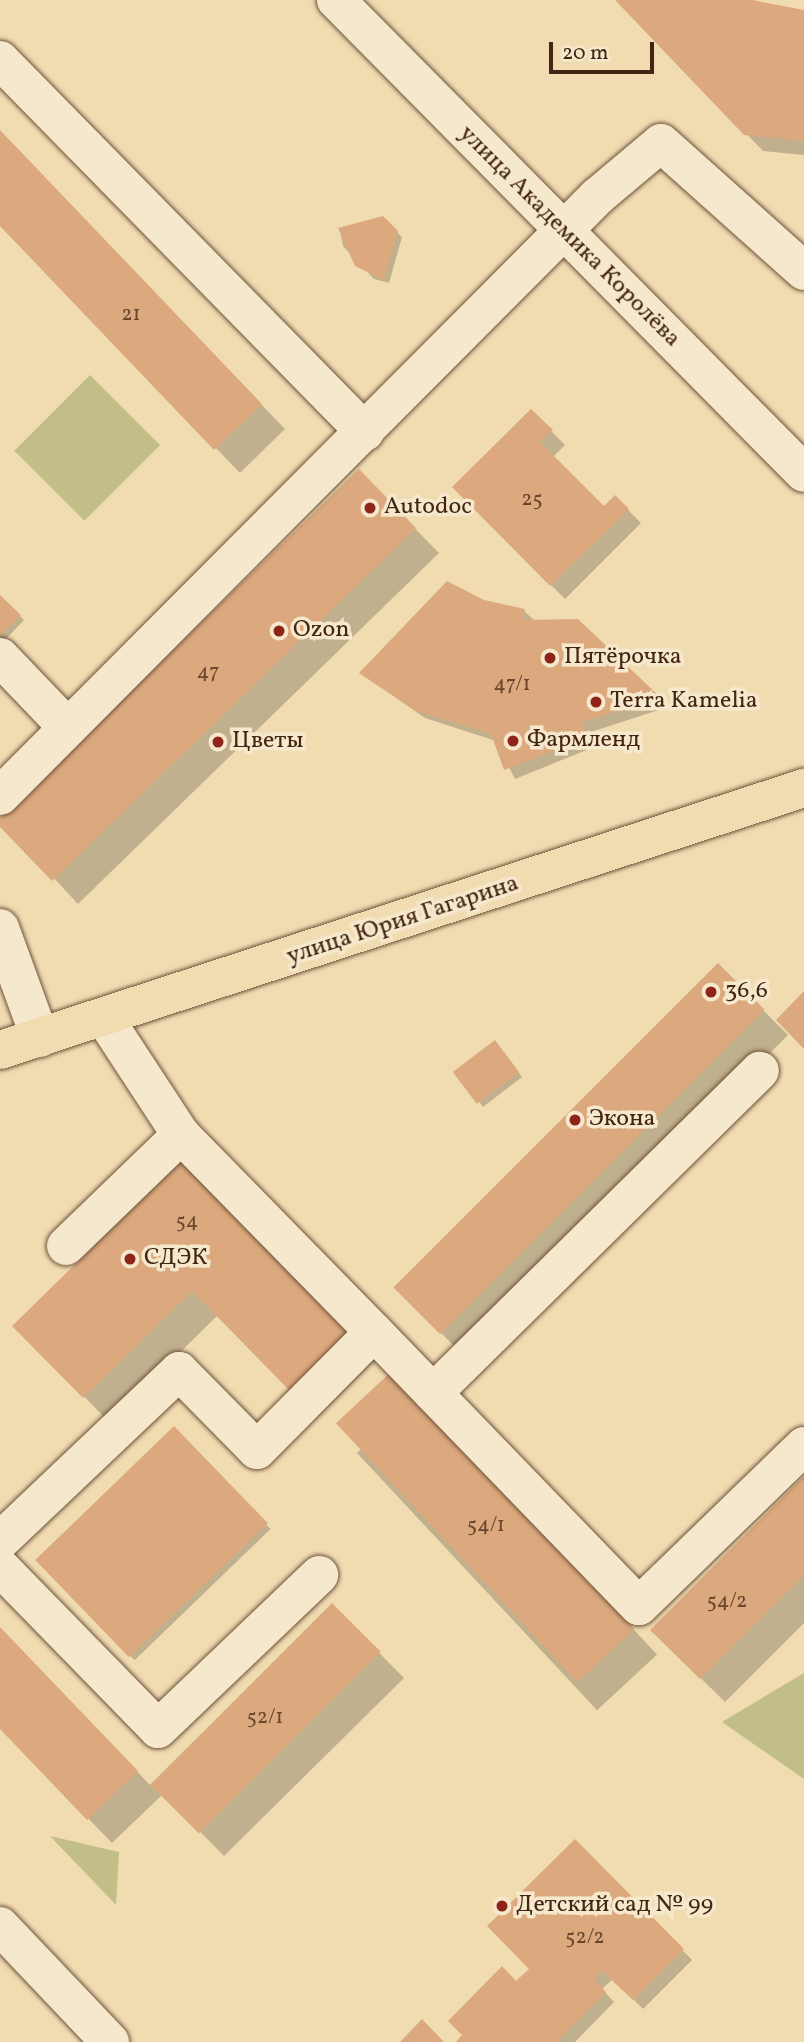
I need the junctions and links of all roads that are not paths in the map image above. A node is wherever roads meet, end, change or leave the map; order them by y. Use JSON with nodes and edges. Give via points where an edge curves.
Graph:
{"nodes":[{"id":1,"x":336,"y":0,"type":"edge"},
{"id":2,"x":0,"y":60,"type":"edge"},
{"id":3,"x":563,"y":233,"type":"junction"},
{"id":4,"x":788,"y":238,"type":"edge"},
{"id":5,"x":804,"y":271,"type":"edge"},
{"id":6,"x":365,"y":432,"type":"junction"},
{"id":7,"x":804,"y":473,"type":"edge"},
{"id":8,"x":0,"y":657,"type":"edge"},
{"id":9,"x":68,"y":728,"type":"junction"},
{"id":10,"x":804,"y":788,"type":"edge"},
{"id":11,"x":0,"y":796,"type":"edge"},
{"id":12,"x":0,"y":928,"type":"edge"},
{"id":13,"x":105,"y":1019,"type":"junction"},
{"id":14,"x":40,"y":1038,"type":"junction"},
{"id":15,"x":0,"y":1050,"type":"edge"},
{"id":16,"x":760,"y":1071,"type":"dead end"},
{"id":17,"x":181,"y":1135,"type":"junction"},
{"id":18,"x":66,"y":1245,"type":"dead end"},
{"id":19,"x":374,"y":1332,"type":"junction"},
{"id":20,"x":433,"y":1393,"type":"junction"},
{"id":21,"x":804,"y":1446,"type":"edge"},
{"id":22,"x":0,"y":1541,"type":"edge"},
{"id":23,"x":0,"y":1567,"type":"edge"},
{"id":24,"x":319,"y":1575,"type":"dead end"},
{"id":25,"x":0,"y":1926,"type":"edge"},
{"id":26,"x":110,"y":2042,"type":"edge"}],
"edges":[{"from":1,"to":3,"type":"street","name":"улица Академика Королёва"},
{"from":2,"to":6,"type":"street"},
{"from":3,"to":4,"type":"street","via":[[661,143]]},
{"from":3,"to":6,"type":"street"},
{"from":3,"to":7,"type":"street","name":"улица Академика Королёва"},
{"from":4,"to":5,"type":"street"},
{"from":6,"to":9,"type":"street"},
{"from":8,"to":9,"type":"street"},
{"from":9,"to":11,"type":"street"},
{"from":10,"to":13,"type":"main road","name":"улица Юрия Гагарина"},
{"from":12,"to":14,"type":"street"},
{"from":13,"to":14,"type":"main road","name":"улица Юрия Гагарина"},
{"from":13,"to":17,"type":"street"},
{"from":14,"to":15,"type":"main road","name":"улица Юрия Гагарина"},
{"from":16,"to":20,"type":"street"},
{"from":17,"to":18,"type":"street"},
{"from":17,"to":19,"type":"street"},
{"from":19,"to":20,"type":"street"},
{"from":19,"to":22,"type":"street","via":[[257,1450],[178,1371]]},
{"from":20,"to":21,"type":"street","via":[[639,1606]]},
{"from":23,"to":24,"type":"street","via":[[158,1729]]},
{"from":25,"to":26,"type":"street"}]}
